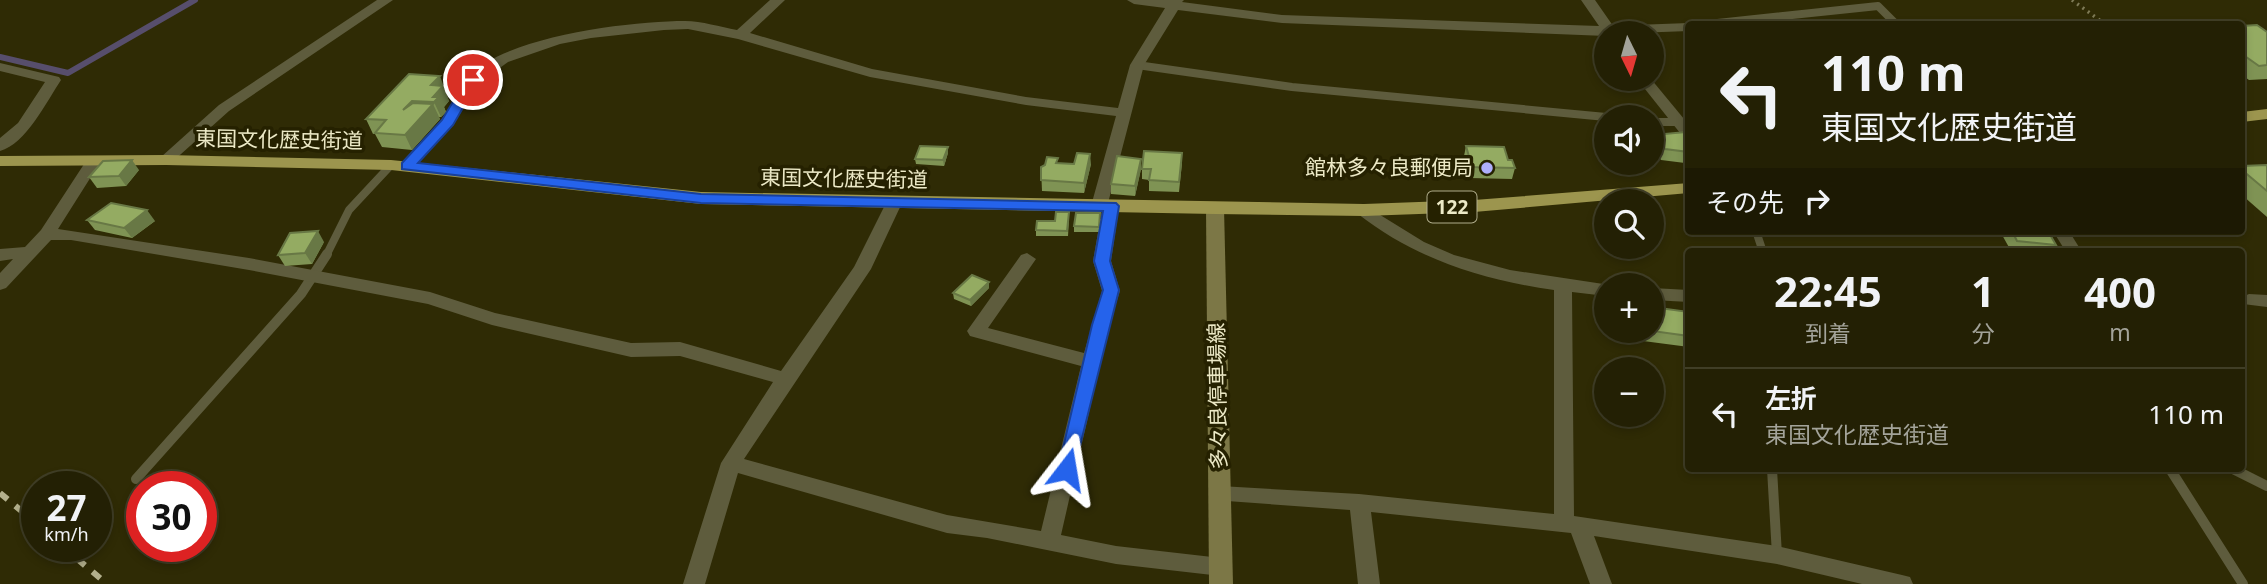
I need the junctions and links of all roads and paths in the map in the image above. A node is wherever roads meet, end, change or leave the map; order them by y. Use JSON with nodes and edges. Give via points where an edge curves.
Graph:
{"nodes":[{"id":1,"x":386,"y":0,"type":"edge"},
{"id":2,"x":778,"y":0,"type":"edge"},
{"id":3,"x":1134,"y":0,"type":"edge"},
{"id":4,"x":1588,"y":0,"type":"edge"},
{"id":5,"x":2072,"y":0,"type":"edge"},
{"id":6,"x":1176,"y":2,"type":"edge"},
{"id":7,"x":1603,"y":21,"type":"edge"},
{"id":8,"x":1736,"y":21,"type":"edge"},
{"id":9,"x":1894,"y":21,"type":"edge"},
{"id":10,"x":2101,"y":21,"type":"edge"},
{"id":11,"x":1685,"y":27,"type":"edge"},
{"id":12,"x":1664,"y":28,"type":"edge"},
{"id":13,"x":1594,"y":30,"type":"edge"},
{"id":14,"x":740,"y":36,"type":"junction"},
{"id":15,"x":1137,"y":65,"type":"junction"},
{"id":16,"x":0,"y":67,"type":"edge"},
{"id":17,"x":1653,"y":91,"type":"edge"},
{"id":18,"x":1124,"y":113,"type":"junction"},
{"id":19,"x":2267,"y":114,"type":"edge"},
{"id":20,"x":1594,"y":116,"type":"edge"},
{"id":21,"x":2245,"y":117,"type":"edge"},
{"id":22,"x":1664,"y":122,"type":"edge"},
{"id":23,"x":1678,"y":122,"type":"junction"},
{"id":24,"x":1685,"y":130,"type":"edge"},
{"id":25,"x":0,"y":146,"type":"edge"},
{"id":26,"x":166,"y":160,"type":"junction"},
{"id":27,"x":0,"y":161,"type":"edge"},
{"id":28,"x":93,"y":161,"type":"junction"},
{"id":29,"x":399,"y":166,"type":"junction"},
{"id":30,"x":1685,"y":188,"type":"edge"},
{"id":31,"x":894,"y":203,"type":"junction"},
{"id":32,"x":1105,"y":206,"type":"junction"},
{"id":33,"x":1215,"y":208,"type":"junction"},
{"id":34,"x":1364,"y":210,"type":"junction"},
{"id":35,"x":47,"y":234,"type":"junction"},
{"id":36,"x":32,"y":252,"type":"junction"},
{"id":37,"x":0,"y":255,"type":"edge"},
{"id":38,"x":1027,"y":259,"type":"dead end"},
{"id":39,"x":314,"y":275,"type":"junction"},
{"id":40,"x":0,"y":284,"type":"edge"},
{"id":41,"x":1563,"y":285,"type":"junction"},
{"id":42,"x":1594,"y":289,"type":"edge"},
{"id":43,"x":1664,"y":295,"type":"edge"},
{"id":44,"x":1685,"y":296,"type":"edge"},
{"id":45,"x":1092,"y":362,"type":"junction"},
{"id":46,"x":785,"y":379,"type":"junction"},
{"id":47,"x":731,"y":464,"type":"junction"},
{"id":48,"x":143,"y":471,"type":"edge"},
{"id":49,"x":1772,"y":472,"type":"edge"},
{"id":50,"x":2172,"y":472,"type":"edge"},
{"id":51,"x":2239,"y":472,"type":"edge"},
{"id":52,"x":2267,"y":486,"type":"edge"},
{"id":53,"x":1220,"y":494,"type":"junction"},
{"id":54,"x":1359,"y":502,"type":"junction"},
{"id":55,"x":1571,"y":524,"type":"junction"},
{"id":56,"x":1049,"y":541,"type":"junction"},
{"id":57,"x":1777,"y":555,"type":"junction"},
{"id":58,"x":1221,"y":576,"type":"edge"},
{"id":59,"x":694,"y":584,"type":"edge"},
{"id":60,"x":1369,"y":584,"type":"edge"},
{"id":61,"x":1601,"y":584,"type":"edge"},
{"id":62,"x":1902,"y":584,"type":"edge"},
{"id":63,"x":2243,"y":584,"type":"edge"}],
"edges":[{"from":1,"to":26,"type":"street","via":[[224,108]]},
{"from":2,"to":14,"type":"street"},
{"from":3,"to":6,"type":"street"},
{"from":4,"to":7,"type":"street"},
{"from":5,"to":10,"type":"path"},
{"from":6,"to":13,"type":"street","via":[[1282,19]]},
{"from":6,"to":15,"type":"street"},
{"from":8,"to":9,"type":"lane","via":[[1878,6]]},
{"from":11,"to":12,"type":"lane"},
{"from":14,"to":18,"type":"street","via":[[870,73]]},
{"from":14,"to":29,"type":"street","via":[[688,25],[664,26],[569,38],[503,59],[473,80],[448,122]]},
{"from":15,"to":18,"type":"street"},
{"from":15,"to":20,"type":"lane","via":[[1413,101]]},
{"from":16,"to":25,"type":"street","via":[[54,80],[24,125]]},
{"from":17,"to":23,"type":"street"},
{"from":18,"to":32,"type":"street"},
{"from":19,"to":21,"type":"highway"},
{"from":22,"to":23,"type":"lane"},
{"from":23,"to":24,"type":"street"},
{"from":26,"to":28,"type":"highway","name":"東国文化歴史街道","number":"122"},
{"from":26,"to":29,"type":"highway","name":"東国文化歴史街道","number":"122"},
{"from":27,"to":28,"type":"highway","name":"東国文化歴史街道","number":"122"},
{"from":28,"to":35,"type":"street"},
{"from":29,"to":31,"type":"highway","name":"東国文化歴史街道","number":"122","via":[[701,198]]},
{"from":29,"to":39,"type":"lane","via":[[349,210]]},
{"from":30,"to":34,"type":"highway","name":"東国文化歴史街道","number":"122","via":[[1540,202]]},
{"from":31,"to":32,"type":"highway","name":"東国文化歴史街道","number":"122"},
{"from":31,"to":46,"type":"street","via":[[862,269]]},
{"from":32,"to":33,"type":"highway","name":"東国文化歴史街道","number":"122"},
{"from":32,"to":45,"type":"street","via":[[1102,261],[1111,290]]},
{"from":33,"to":34,"type":"highway","name":"東国文化歴史街道","number":"122"},
{"from":33,"to":53,"type":"main road","name":"多々良停車場線"},
{"from":34,"to":41,"type":"street","via":[[1426,252],[1491,273]]},
{"from":35,"to":36,"type":"street"},
{"from":35,"to":39,"type":"street"},
{"from":36,"to":37,"type":"street"},
{"from":36,"to":40,"type":"street"},
{"from":38,"to":45,"type":"street","via":[[976,331]]},
{"from":39,"to":46,"type":"street","via":[[430,298],[492,319],[631,350],[680,349]]},
{"from":39,"to":48,"type":"lane"},
{"from":41,"to":42,"type":"street"},
{"from":41,"to":55,"type":"street"},
{"from":43,"to":44,"type":"street"},
{"from":45,"to":56,"type":"street"},
{"from":46,"to":47,"type":"street"},
{"from":47,"to":56,"type":"street","via":[[947,524]]},
{"from":47,"to":59,"type":"street"},
{"from":49,"to":57,"type":"lane"},
{"from":50,"to":63,"type":"lane"},
{"from":51,"to":52,"type":"lane"},
{"from":53,"to":54,"type":"street"},
{"from":53,"to":58,"type":"main road","name":"多々良停車場線"},
{"from":54,"to":55,"type":"street"},
{"from":54,"to":60,"type":"street"},
{"from":55,"to":57,"type":"street"},
{"from":55,"to":61,"type":"street"},
{"from":56,"to":58,"type":"street"},
{"from":57,"to":62,"type":"street"}]}
